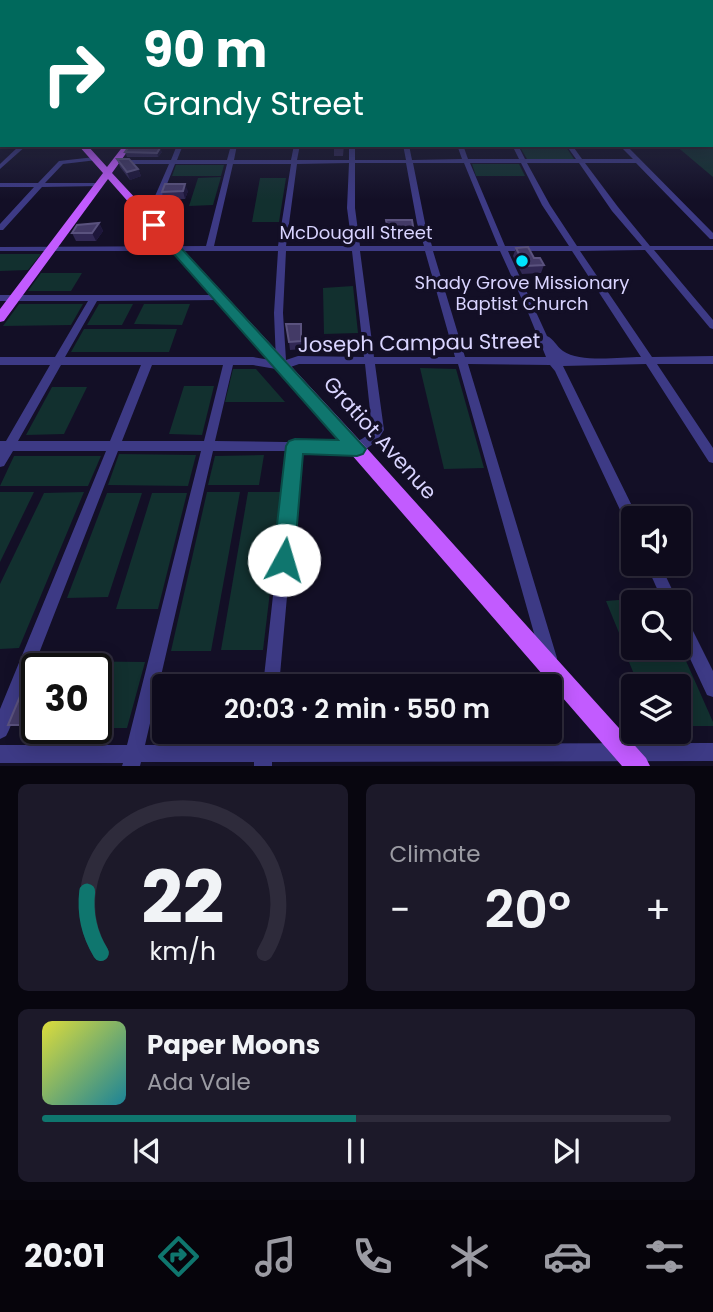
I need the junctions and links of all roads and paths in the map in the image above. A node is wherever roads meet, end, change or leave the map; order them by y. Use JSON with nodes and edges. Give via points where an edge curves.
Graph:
{"nodes":[{"id":1,"x":22,"y":147,"type":"edge"},
{"id":2,"x":84,"y":147,"type":"edge"},
{"id":3,"x":126,"y":147,"type":"edge"},
{"id":4,"x":179,"y":147,"type":"edge"},
{"id":5,"x":234,"y":147,"type":"edge"},
{"id":6,"x":297,"y":147,"type":"edge"},
{"id":7,"x":352,"y":147,"type":"edge"},
{"id":8,"x":406,"y":147,"type":"edge"},
{"id":9,"x":461,"y":147,"type":"edge"},
{"id":10,"x":516,"y":147,"type":"edge"},
{"id":11,"x":570,"y":147,"type":"edge"},
{"id":12,"x":624,"y":147,"type":"edge"},
{"id":13,"x":94,"y":159,"type":"junction"},
{"id":14,"x":115,"y":162,"type":"junction"},
{"id":15,"x":173,"y":162,"type":"junction"},
{"id":16,"x":230,"y":162,"type":"junction"},
{"id":17,"x":294,"y":162,"type":"junction"},
{"id":18,"x":351,"y":162,"type":"junction"},
{"id":19,"x":409,"y":162,"type":"junction"},
{"id":20,"x":466,"y":162,"type":"junction"},
{"id":21,"x":523,"y":162,"type":"junction"},
{"id":22,"x":581,"y":162,"type":"junction"},
{"id":23,"x":636,"y":162,"type":"junction"},
{"id":24,"x":0,"y":167,"type":"edge"},
{"id":25,"x":108,"y":174,"type":"junction"},
{"id":26,"x":0,"y":185,"type":"edge"},
{"id":27,"x":40,"y":185,"type":"junction"},
{"id":28,"x":99,"y":185,"type":"junction"},
{"id":29,"x":149,"y":219,"type":"junction"},
{"id":30,"x":0,"y":228,"type":"edge"},
{"id":31,"x":713,"y":237,"type":"edge"},
{"id":32,"x":0,"y":248,"type":"edge"},
{"id":33,"x":52,"y":248,"type":"junction"},
{"id":34,"x":174,"y":248,"type":"junction"},
{"id":35,"x":210,"y":248,"type":"junction"},
{"id":36,"x":283,"y":248,"type":"junction"},
{"id":37,"x":356,"y":248,"type":"junction"},
{"id":38,"x":429,"y":248,"type":"junction"},
{"id":39,"x":502,"y":248,"type":"junction"},
{"id":40,"x":574,"y":248,"type":"junction"},
{"id":41,"x":647,"y":248,"type":"junction"},
{"id":42,"x":713,"y":248,"type":"edge"},
{"id":43,"x":0,"y":298,"type":"edge"},
{"id":44,"x":15,"y":298,"type":"junction"},
{"id":45,"x":94,"y":298,"type":"junction"},
{"id":46,"x":219,"y":298,"type":"junction"},
{"id":47,"x":0,"y":318,"type":"edge"},
{"id":48,"x":713,"y":326,"type":"edge"},
{"id":49,"x":543,"y":335,"type":"junction"},
{"id":50,"x":649,"y":360,"type":"junction"},
{"id":51,"x":713,"y":360,"type":"edge"},
{"id":52,"x":0,"y":361,"type":"edge"},
{"id":53,"x":58,"y":361,"type":"junction"},
{"id":54,"x":148,"y":361,"type":"junction"},
{"id":55,"x":229,"y":361,"type":"junction"},
{"id":56,"x":369,"y":361,"type":"junction"},
{"id":57,"x":463,"y":361,"type":"junction"},
{"id":58,"x":552,"y":361,"type":"junction"},
{"id":59,"x":578,"y":361,"type":"junction"},
{"id":60,"x":282,"y":366,"type":"junction"},
{"id":61,"x":114,"y":445,"type":"junction"},
{"id":62,"x":208,"y":445,"type":"junction"},
{"id":63,"x":5,"y":446,"type":"edge"},
{"id":64,"x":295,"y":446,"type":"junction"},
{"id":65,"x":357,"y":449,"type":"junction"},
{"id":66,"x":713,"y":458,"type":"edge"},
{"id":67,"x":0,"y":462,"type":"edge"},
{"id":68,"x":625,"y":506,"type":"edge"},
{"id":69,"x":691,"y":643,"type":"edge"},
{"id":70,"x":553,"y":671,"type":"junction"},
{"id":71,"x":272,"y":674,"type":"edge"},
{"id":72,"x":713,"y":689,"type":"edge"},
{"id":73,"x":0,"y":730,"type":"edge"},
{"id":74,"x":713,"y":752,"type":"edge"},
{"id":75,"x":0,"y":754,"type":"edge"},
{"id":76,"x":263,"y":759,"type":"edge"},
{"id":77,"x":405,"y":759,"type":"edge"},
{"id":78,"x":533,"y":759,"type":"edge"},
{"id":79,"x":632,"y":759,"type":"edge"},
{"id":80,"x":132,"y":760,"type":"edge"}],
"edges":[{"from":1,"to":24,"type":"street"},
{"from":2,"to":13,"type":"main road","name":"Gratiot Avenue"},
{"from":3,"to":14,"type":"main road"},
{"from":4,"to":15,"type":"street"},
{"from":5,"to":16,"type":"street"},
{"from":6,"to":17,"type":"street"},
{"from":7,"to":18,"type":"street"},
{"from":8,"to":19,"type":"street"},
{"from":9,"to":20,"type":"street"},
{"from":10,"to":21,"type":"street"},
{"from":11,"to":22,"type":"street"},
{"from":12,"to":23,"type":"street"},
{"from":13,"to":25,"type":"main road","name":"Gratiot Avenue"},
{"from":13,"to":27,"type":"street","via":[[61,162]]},
{"from":14,"to":15,"type":"street"},
{"from":14,"to":25,"type":"main road"},
{"from":15,"to":16,"type":"street"},
{"from":15,"to":29,"type":"street"},
{"from":16,"to":17,"type":"street"},
{"from":16,"to":35,"type":"street"},
{"from":17,"to":18,"type":"street"},
{"from":17,"to":36,"type":"street"},
{"from":18,"to":19,"type":"street"},
{"from":18,"to":37,"type":"street"},
{"from":19,"to":20,"type":"street"},
{"from":19,"to":38,"type":"street"},
{"from":20,"to":21,"type":"street"},
{"from":20,"to":39,"type":"street"},
{"from":21,"to":22,"type":"street"},
{"from":21,"to":40,"type":"street"},
{"from":22,"to":23,"type":"street"},
{"from":22,"to":41,"type":"street"},
{"from":23,"to":31,"type":"street"},
{"from":25,"to":28,"type":"main road"},
{"from":25,"to":29,"type":"main road","name":"Gratiot Avenue"},
{"from":26,"to":27,"type":"street"},
{"from":27,"to":28,"type":"street"},
{"from":27,"to":30,"type":"street"},
{"from":28,"to":33,"type":"main road"},
{"from":29,"to":34,"type":"main road","name":"Gratiot Avenue"},
{"from":32,"to":33,"type":"street","name":"McDougall Street"},
{"from":33,"to":34,"type":"street","name":"McDougall Street"},
{"from":33,"to":44,"type":"main road"},
{"from":34,"to":35,"type":"street","name":"McDougall Street"},
{"from":34,"to":46,"type":"main road","name":"Gratiot Avenue"},
{"from":35,"to":36,"type":"street","name":"McDougall Street"},
{"from":36,"to":37,"type":"street","name":"McDougall Street"},
{"from":36,"to":60,"type":"street","via":[[277,338]]},
{"from":37,"to":38,"type":"street","name":"McDougall Street"},
{"from":37,"to":56,"type":"street"},
{"from":38,"to":39,"type":"street","name":"McDougall Street"},
{"from":38,"to":57,"type":"street"},
{"from":39,"to":40,"type":"street","name":"McDougall Street"},
{"from":39,"to":49,"type":"street"},
{"from":40,"to":41,"type":"street","name":"McDougall Street"},
{"from":40,"to":50,"type":"street"},
{"from":41,"to":42,"type":"street","name":"McDougall Street"},
{"from":41,"to":48,"type":"street"},
{"from":43,"to":44,"type":"street"},
{"from":44,"to":45,"type":"street"},
{"from":44,"to":47,"type":"main road"},
{"from":45,"to":46,"type":"street"},
{"from":45,"to":53,"type":"street"},
{"from":46,"to":60,"type":"main road","name":"Gratiot Avenue"},
{"from":49,"to":58,"type":"street"},
{"from":49,"to":59,"type":"street","via":[[559,353]]},
{"from":50,"to":51,"type":"street","name":"Joseph Campau Street"},
{"from":50,"to":59,"type":"street","name":"Joseph Campau Street"},
{"from":50,"to":66,"type":"street"},
{"from":52,"to":53,"type":"street","name":"Joseph Campau Street"},
{"from":53,"to":54,"type":"street","name":"Joseph Campau Street"},
{"from":53,"to":63,"type":"street"},
{"from":54,"to":55,"type":"street","name":"Joseph Campau Street"},
{"from":54,"to":61,"type":"street"},
{"from":55,"to":60,"type":"street","name":"Joseph Campau Street"},
{"from":55,"to":62,"type":"street"},
{"from":56,"to":57,"type":"street","name":"Joseph Campau Street"},
{"from":56,"to":60,"type":"street","name":"Joseph Campau Street","via":[[298,360]]},
{"from":56,"to":65,"type":"street","via":[[377,430]]},
{"from":57,"to":58,"type":"street","name":"Joseph Campau Street"},
{"from":57,"to":70,"type":"street"},
{"from":58,"to":59,"type":"street","name":"Joseph Campau Street"},
{"from":58,"to":68,"type":"street"},
{"from":60,"to":65,"type":"main road","name":"Gratiot Avenue"},
{"from":61,"to":62,"type":"street"},
{"from":61,"to":63,"type":"street"},
{"from":61,"to":73,"type":"street"},
{"from":62,"to":64,"type":"street"},
{"from":62,"to":80,"type":"street"},
{"from":63,"to":67,"type":"street"},
{"from":64,"to":65,"type":"street"},
{"from":64,"to":71,"type":"street"},
{"from":65,"to":70,"type":"main road","name":"Gratiot Avenue"},
{"from":69,"to":72,"type":"street"},
{"from":70,"to":79,"type":"main road","name":"Gratiot Avenue"},
{"from":74,"to":79,"type":"street"},
{"from":75,"to":80,"type":"street"},
{"from":76,"to":77,"type":"street"},
{"from":76,"to":80,"type":"street"},
{"from":77,"to":78,"type":"street"},
{"from":78,"to":79,"type":"street"}]}
